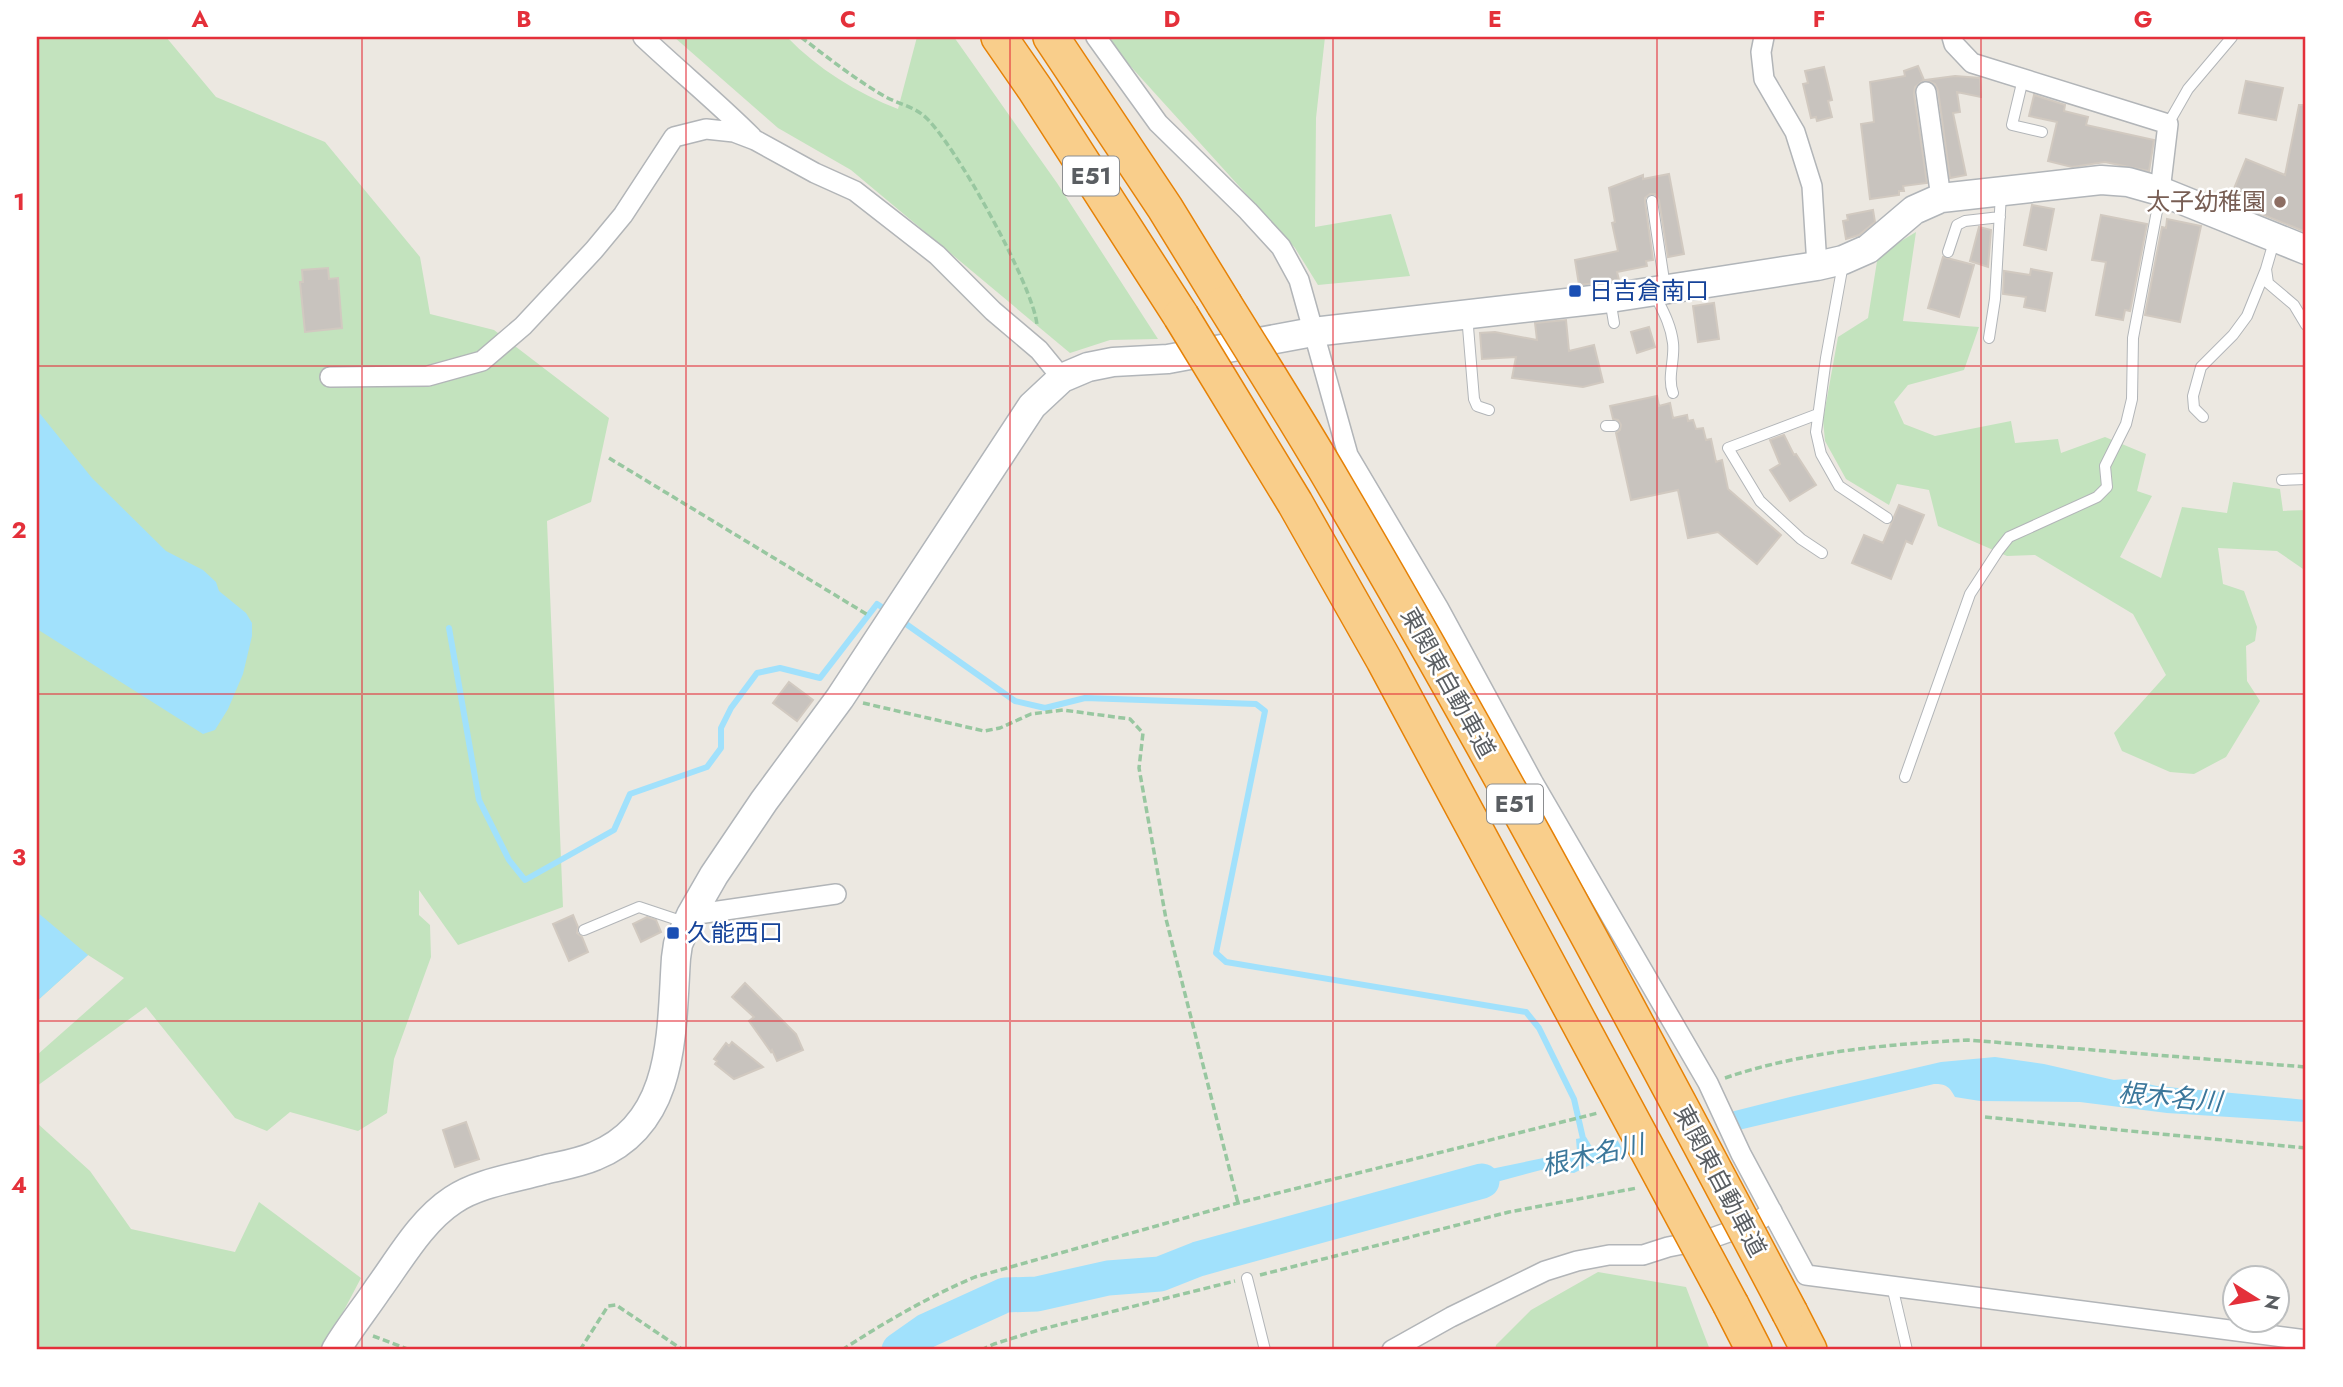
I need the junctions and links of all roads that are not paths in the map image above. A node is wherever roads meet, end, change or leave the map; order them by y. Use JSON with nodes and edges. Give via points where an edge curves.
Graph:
{"nodes":[{"id":1,"x":643,"y":37,"type":"edge"},
{"id":2,"x":999,"y":37,"type":"edge"},
{"id":3,"x":1051,"y":37,"type":"edge"},
{"id":4,"x":1096,"y":37,"type":"edge"},
{"id":5,"x":1763,"y":37,"type":"edge"},
{"id":6,"x":1952,"y":37,"type":"edge"},
{"id":7,"x":2232,"y":37,"type":"edge"},
{"id":8,"x":2022,"y":79,"type":"junction"},
{"id":9,"x":1926,"y":92,"type":"dead end"},
{"id":10,"x":2168,"y":124,"type":"junction"},
{"id":11,"x":2042,"y":132,"type":"dead end"},
{"id":12,"x":755,"y":141,"type":"junction"},
{"id":13,"x":2160,"y":191,"type":"junction"},
{"id":14,"x":1941,"y":198,"type":"junction"},
{"id":15,"x":1652,"y":201,"type":"dead end"},
{"id":16,"x":2001,"y":204,"type":"junction"},
{"id":17,"x":2275,"y":238,"type":"junction"},
{"id":18,"x":2306,"y":250,"type":"edge"},
{"id":19,"x":1948,"y":252,"type":"dead end"},
{"id":20,"x":1830,"y":263,"type":"junction"},
{"id":21,"x":2266,"y":269,"type":"junction"},
{"id":22,"x":1659,"y":290,"type":"junction"},
{"id":23,"x":1466,"y":314,"type":"junction"},
{"id":24,"x":2306,"y":325,"type":"edge"},
{"id":25,"x":1313,"y":332,"type":"junction"},
{"id":26,"x":1989,"y":338,"type":"dead end"},
{"id":27,"x":330,"y":377,"type":"dead end"},
{"id":28,"x":1062,"y":378,"type":"junction"},
{"id":29,"x":1673,"y":393,"type":"dead end"},
{"id":30,"x":1489,"y":410,"type":"dead end"},
{"id":31,"x":1818,"y":414,"type":"junction"},
{"id":32,"x":2203,"y":417,"type":"dead end"},
{"id":33,"x":2306,"y":479,"type":"edge"},
{"id":34,"x":2282,"y":480,"type":"dead end"},
{"id":35,"x":1887,"y":517,"type":"dead end"},
{"id":36,"x":1822,"y":553,"type":"dead end"},
{"id":37,"x":1905,"y":777,"type":"dead end"},
{"id":38,"x":836,"y":894,"type":"dead end"},
{"id":39,"x":689,"y":919,"type":"junction"},
{"id":40,"x":584,"y":930,"type":"dead end"},
{"id":41,"x":1772,"y":1211,"type":"junction"},
{"id":42,"x":1247,"y":1278,"type":"dead end"},
{"id":43,"x":1892,"y":1286,"type":"junction"},
{"id":44,"x":343,"y":1339,"type":"edge"},
{"id":45,"x":2306,"y":1340,"type":"edge"},
{"id":46,"x":1265,"y":1350,"type":"edge"},
{"id":47,"x":1392,"y":1350,"type":"edge"},
{"id":48,"x":1754,"y":1350,"type":"edge"},
{"id":49,"x":1809,"y":1350,"type":"edge"},
{"id":50,"x":1907,"y":1350,"type":"edge"}],
"edges":[{"from":1,"to":12,"type":"street"},
{"from":2,"to":48,"type":"highway","name":"東関東自動車道","number":"E51","bridge":true,"via":[[1181,316],[1295,503]]},
{"from":3,"to":49,"type":"highway","name":"東関東自動車道","number":"E51","bridge":true,"via":[[1157,197],[1336,486],[1621,995]]},
{"from":4,"to":25,"type":"street","via":[[1158,124],[1281,247],[1299,280]]},
{"from":5,"to":20,"type":"street","via":[[1764,79],[1795,132]]},
{"from":6,"to":8,"type":"street","via":[[1972,64]]},
{"from":7,"to":10,"type":"lane","via":[[2188,89]]},
{"from":8,"to":10,"type":"street"},
{"from":8,"to":11,"type":"lane","via":[[2012,125]]},
{"from":9,"to":14,"type":"street"},
{"from":10,"to":13,"type":"street"},
{"from":12,"to":27,"type":"street","via":[[734,132],[706,129],[674,137],[601,242],[523,326],[482,361],[428,376]]},
{"from":12,"to":28,"type":"street","via":[[855,191],[937,255],[993,312],[1039,350]]},
{"from":13,"to":16,"type":"street","via":[[2128,181],[2101,180]]},
{"from":13,"to":17,"type":"street"},
{"from":13,"to":37,"type":"lane","via":[[2133,338],[2132,399],[2126,425],[2105,466],[2107,487],[2097,497],[2010,537],[1998,551],[1970,594]]},
{"from":14,"to":16,"type":"street"},
{"from":14,"to":20,"type":"street","via":[[1914,210],[1868,249]]},
{"from":15,"to":22,"type":"lane"},
{"from":16,"to":19,"type":"lane","via":[[1957,225]]},
{"from":16,"to":26,"type":"lane"},
{"from":17,"to":18,"type":"street"},
{"from":17,"to":21,"type":"lane"},
{"from":20,"to":22,"type":"street"},
{"from":20,"to":31,"type":"lane"},
{"from":21,"to":24,"type":"lane","via":[[2268,283],[2294,305]]},
{"from":21,"to":32,"type":"lane","via":[[2247,316],[2201,367],[2193,396],[2194,408]]},
{"from":22,"to":23,"type":"street","via":[[1612,311]]},
{"from":22,"to":29,"type":"lane","via":[[1674,344],[1669,383]]},
{"from":23,"to":25,"type":"street"},
{"from":23,"to":30,"type":"lane","via":[[1474,399],[1477,406]]},
{"from":25,"to":28,"type":"street","via":[[1168,359],[1114,362]]},
{"from":25,"to":41,"type":"street","via":[[1348,455],[1711,1088]]},
{"from":28,"to":39,"type":"street","via":[[1032,406],[892,622],[714,875]]},
{"from":31,"to":35,"type":"lane","via":[[1821,454],[1839,486]]},
{"from":31,"to":36,"type":"lane","via":[[1728,448],[1760,501]]},
{"from":33,"to":34,"type":"lane"},
{"from":38,"to":39,"type":"street"},
{"from":39,"to":40,"type":"lane","via":[[639,907]]},
{"from":39,"to":44,"type":"street","via":[[678,944],[667,1067],[660,1091],[631,1133],[594,1156],[454,1199],[413,1239]]},
{"from":41,"to":43,"type":"street","via":[[1806,1275]]},
{"from":41,"to":47,"type":"street","via":[[1757,1222],[1709,1239],[1643,1255],[1577,1261],[1545,1271]]},
{"from":42,"to":46,"type":"lane"},
{"from":43,"to":45,"type":"street"},
{"from":43,"to":50,"type":"lane"}]}
